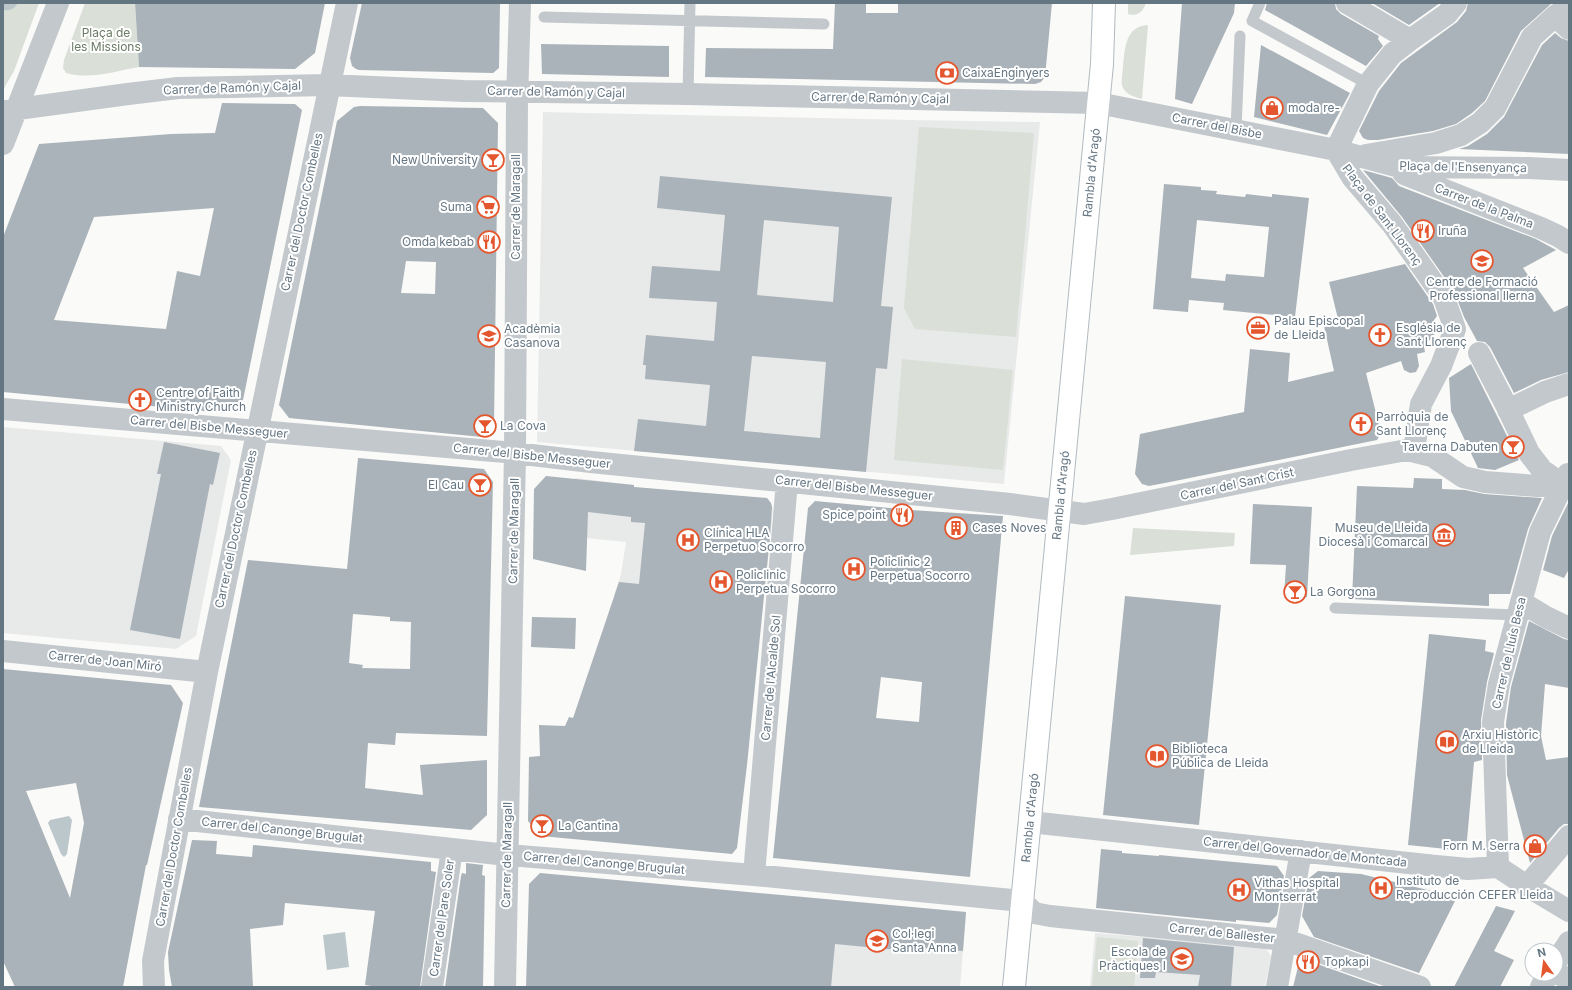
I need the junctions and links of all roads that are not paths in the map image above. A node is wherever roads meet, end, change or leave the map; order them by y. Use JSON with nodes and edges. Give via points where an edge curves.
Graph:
{"nodes":[{"id":1,"x":58,"y":3,"type":"edge"},
{"id":2,"x":347,"y":3,"type":"edge"},
{"id":3,"x":520,"y":3,"type":"edge"},
{"id":4,"x":690,"y":3,"type":"edge"},
{"id":5,"x":1104,"y":3,"type":"edge"},
{"id":6,"x":1260,"y":3,"type":"edge"},
{"id":7,"x":1347,"y":3,"type":"edge"},
{"id":8,"x":1456,"y":3,"type":"edge"},
{"id":9,"x":544,"y":17,"type":"dead end"},
{"id":10,"x":1564,"y":17,"type":"edge"},
{"id":11,"x":690,"y":20,"type":"junction"},
{"id":12,"x":824,"y":24,"type":"dead end"},
{"id":13,"x":1240,"y":36,"type":"dead end"},
{"id":14,"x":1410,"y":40,"type":"junction"},
{"id":15,"x":1368,"y":84,"type":"junction"},
{"id":16,"x":328,"y":85,"type":"junction"},
{"id":17,"x":517,"y":92,"type":"junction"},
{"id":18,"x":688,"y":94,"type":"junction"},
{"id":19,"x":1098,"y":103,"type":"junction"},
{"id":20,"x":9,"y":111,"type":"edge"},
{"id":21,"x":1236,"y":129,"type":"junction"},
{"id":22,"x":3,"y":144,"type":"edge"},
{"id":23,"x":1336,"y":150,"type":"junction"},
{"id":24,"x":1360,"y":156,"type":"junction"},
{"id":25,"x":1399,"y":167,"type":"junction"},
{"id":26,"x":1569,"y":170,"type":"edge"},
{"id":27,"x":1569,"y":243,"type":"edge"},
{"id":28,"x":1458,"y":356,"type":"junction"},
{"id":29,"x":1569,"y":384,"type":"edge"},
{"id":30,"x":3,"y":409,"type":"edge"},
{"id":31,"x":1508,"y":410,"type":"junction"},
{"id":32,"x":256,"y":431,"type":"junction"},
{"id":33,"x":1414,"y":450,"type":"junction"},
{"id":34,"x":515,"y":453,"type":"junction"},
{"id":35,"x":1566,"y":478,"type":"edge"},
{"id":36,"x":787,"y":481,"type":"junction"},
{"id":37,"x":1060,"y":511,"type":"junction"},
{"id":38,"x":1335,"y":608,"type":"dead end"},
{"id":39,"x":1519,"y":609,"type":"junction"},
{"id":40,"x":1569,"y":628,"type":"edge"},
{"id":41,"x":3,"y":651,"type":"edge"},
{"id":42,"x":207,"y":672,"type":"junction"},
{"id":43,"x":179,"y":819,"type":"junction"},
{"id":44,"x":1030,"y":822,"type":"junction"},
{"id":45,"x":1569,"y":836,"type":"edge"},
{"id":46,"x":452,"y":849,"type":"junction"},
{"id":47,"x":1301,"y":852,"type":"junction"},
{"id":48,"x":507,"y":855,"type":"junction"},
{"id":49,"x":1498,"y":867,"type":"junction"},
{"id":50,"x":754,"y":876,"type":"junction"},
{"id":51,"x":1527,"y":886,"type":"junction"},
{"id":52,"x":1022,"y":901,"type":"junction"},
{"id":53,"x":1569,"y":911,"type":"edge"},
{"id":54,"x":1286,"y":940,"type":"junction"},
{"id":55,"x":154,"y":987,"type":"edge"},
{"id":56,"x":432,"y":987,"type":"edge"},
{"id":57,"x":505,"y":987,"type":"edge"},
{"id":58,"x":1014,"y":987,"type":"edge"},
{"id":59,"x":1277,"y":987,"type":"edge"},
{"id":60,"x":1420,"y":987,"type":"edge"}],
"edges":[{"from":1,"to":20,"type":"street"},
{"from":2,"to":16,"type":"street","name":"Carrer del Doctor Combelles"},
{"from":3,"to":17,"type":"street","name":"Carrer de Maragall"},
{"from":4,"to":11,"type":"lane"},
{"from":5,"to":19,"type":"main road","name":"Rambla d'Aragó"},
{"from":6,"to":15,"type":"lane","via":[[1252,21]]},
{"from":7,"to":14,"type":"street"},
{"from":8,"to":14,"type":"street","via":[[1447,14]]},
{"from":9,"to":11,"type":"lane"},
{"from":10,"to":24,"type":"street","via":[[1532,37],[1495,108],[1480,124],[1461,135],[1436,143]]},
{"from":11,"to":12,"type":"lane"},
{"from":11,"to":18,"type":"lane"},
{"from":13,"to":21,"type":"lane"},
{"from":14,"to":15,"type":"street","via":[[1392,54]]},
{"from":15,"to":23,"type":"street"},
{"from":16,"to":17,"type":"street","name":"Carrer de Ramón y Cajal"},
{"from":16,"to":20,"type":"street","name":"Carrer de Ramón y Cajal","via":[[178,88]]},
{"from":16,"to":32,"type":"street","name":"Carrer del Doctor Combelles"},
{"from":17,"to":18,"type":"street","name":"Carrer de Ramón y Cajal"},
{"from":17,"to":34,"type":"street","name":"Carrer de Maragall"},
{"from":18,"to":19,"type":"street","name":"Carrer de Ramón y Cajal"},
{"from":19,"to":21,"type":"street","name":"Carrer del Bisbe"},
{"from":19,"to":37,"type":"main road","name":"Rambla d'Aragó"},
{"from":20,"to":22,"type":"street"},
{"from":21,"to":23,"type":"street","name":"Carrer del Bisbe"},
{"from":23,"to":24,"type":"street","name":"Plaça de l'Ensenyança"},
{"from":23,"to":28,"type":"street","name":"Plaça de Sant Llorenç","via":[[1352,178],[1392,224],[1444,298],[1455,329]]},
{"from":24,"to":25,"type":"street","name":"Plaça de l'Ensenyança"},
{"from":25,"to":26,"type":"street","name":"Plaça de l'Ensenyança"},
{"from":25,"to":27,"type":"street","name":"Carrer de la Palma","via":[[1404,174],[1541,228]]},
{"from":28,"to":31,"type":"street"},
{"from":28,"to":33,"type":"street","name":"Plaça de Sant Llorenç","via":[[1421,404]]},
{"from":29,"to":31,"type":"street","via":[[1545,392]]},
{"from":30,"to":32,"type":"street","name":"Carrer del Bisbe Messeguer"},
{"from":31,"to":35,"type":"street","via":[[1529,453],[1542,470]]},
{"from":32,"to":34,"type":"street","name":"Carrer del Bisbe Messeguer"},
{"from":32,"to":42,"type":"street","name":"Carrer del Doctor Combelles"},
{"from":33,"to":35,"type":"street","via":[[1432,456],[1463,477],[1537,486]]},
{"from":33,"to":37,"type":"street","name":"Carrer del Sant Crist","via":[[1399,450],[1099,512],[1084,514]]},
{"from":34,"to":36,"type":"street","name":"Carrer del Bisbe Messeguer"},
{"from":34,"to":48,"type":"street","name":"Carrer de Maragall"},
{"from":35,"to":39,"type":"street","name":"Carrer de Lluís Besa","via":[[1540,532]]},
{"from":36,"to":37,"type":"street","name":"Carrer del Bisbe Messeguer"},
{"from":36,"to":50,"type":"street","name":"Carrer de l'Alcalde Sol"},
{"from":37,"to":44,"type":"main road","name":"Rambla d'Aragó"},
{"from":38,"to":39,"type":"lane"},
{"from":39,"to":40,"type":"street","via":[[1546,617]]},
{"from":39,"to":49,"type":"street","name":"Carrer de Lluís Besa","via":[[1499,684],[1493,722]]},
{"from":41,"to":42,"type":"street","name":"Carrer de Joan Miró"},
{"from":42,"to":43,"type":"street","name":"Carrer del Doctor Combelles"},
{"from":43,"to":46,"type":"street","name":"Carrer del Canonge Brugulat"},
{"from":43,"to":55,"type":"street","name":"Carrer del Doctor Combelles","via":[[153,961]]},
{"from":44,"to":47,"type":"street","name":"Carrer del Governador de Montcada"},
{"from":44,"to":52,"type":"main road","name":"Rambla d'Aragó"},
{"from":45,"to":51,"type":"street"},
{"from":46,"to":48,"type":"street","name":"Carrer del Canonge Brugulat"},
{"from":46,"to":56,"type":"street","name":"Carrer del Pare Soler"},
{"from":47,"to":49,"type":"street","name":"Carrer del Governador de Montcada","via":[[1468,869]]},
{"from":47,"to":54,"type":"street"},
{"from":48,"to":50,"type":"street","name":"Carrer del Canonge Brugulat"},
{"from":48,"to":57,"type":"street","name":"Carrer de Maragall"},
{"from":49,"to":51,"type":"street"},
{"from":50,"to":52,"type":"street","name":"Carrer del Canonge Brugulat"},
{"from":51,"to":53,"type":"street"},
{"from":52,"to":54,"type":"street","name":"Carrer de Ballester","via":[[1034,913],[1050,916]]},
{"from":52,"to":58,"type":"main road","name":"Rambla d'Aragó"},
{"from":54,"to":59,"type":"street"},
{"from":54,"to":60,"type":"street","name":"Carrer de Ballester"}]}
